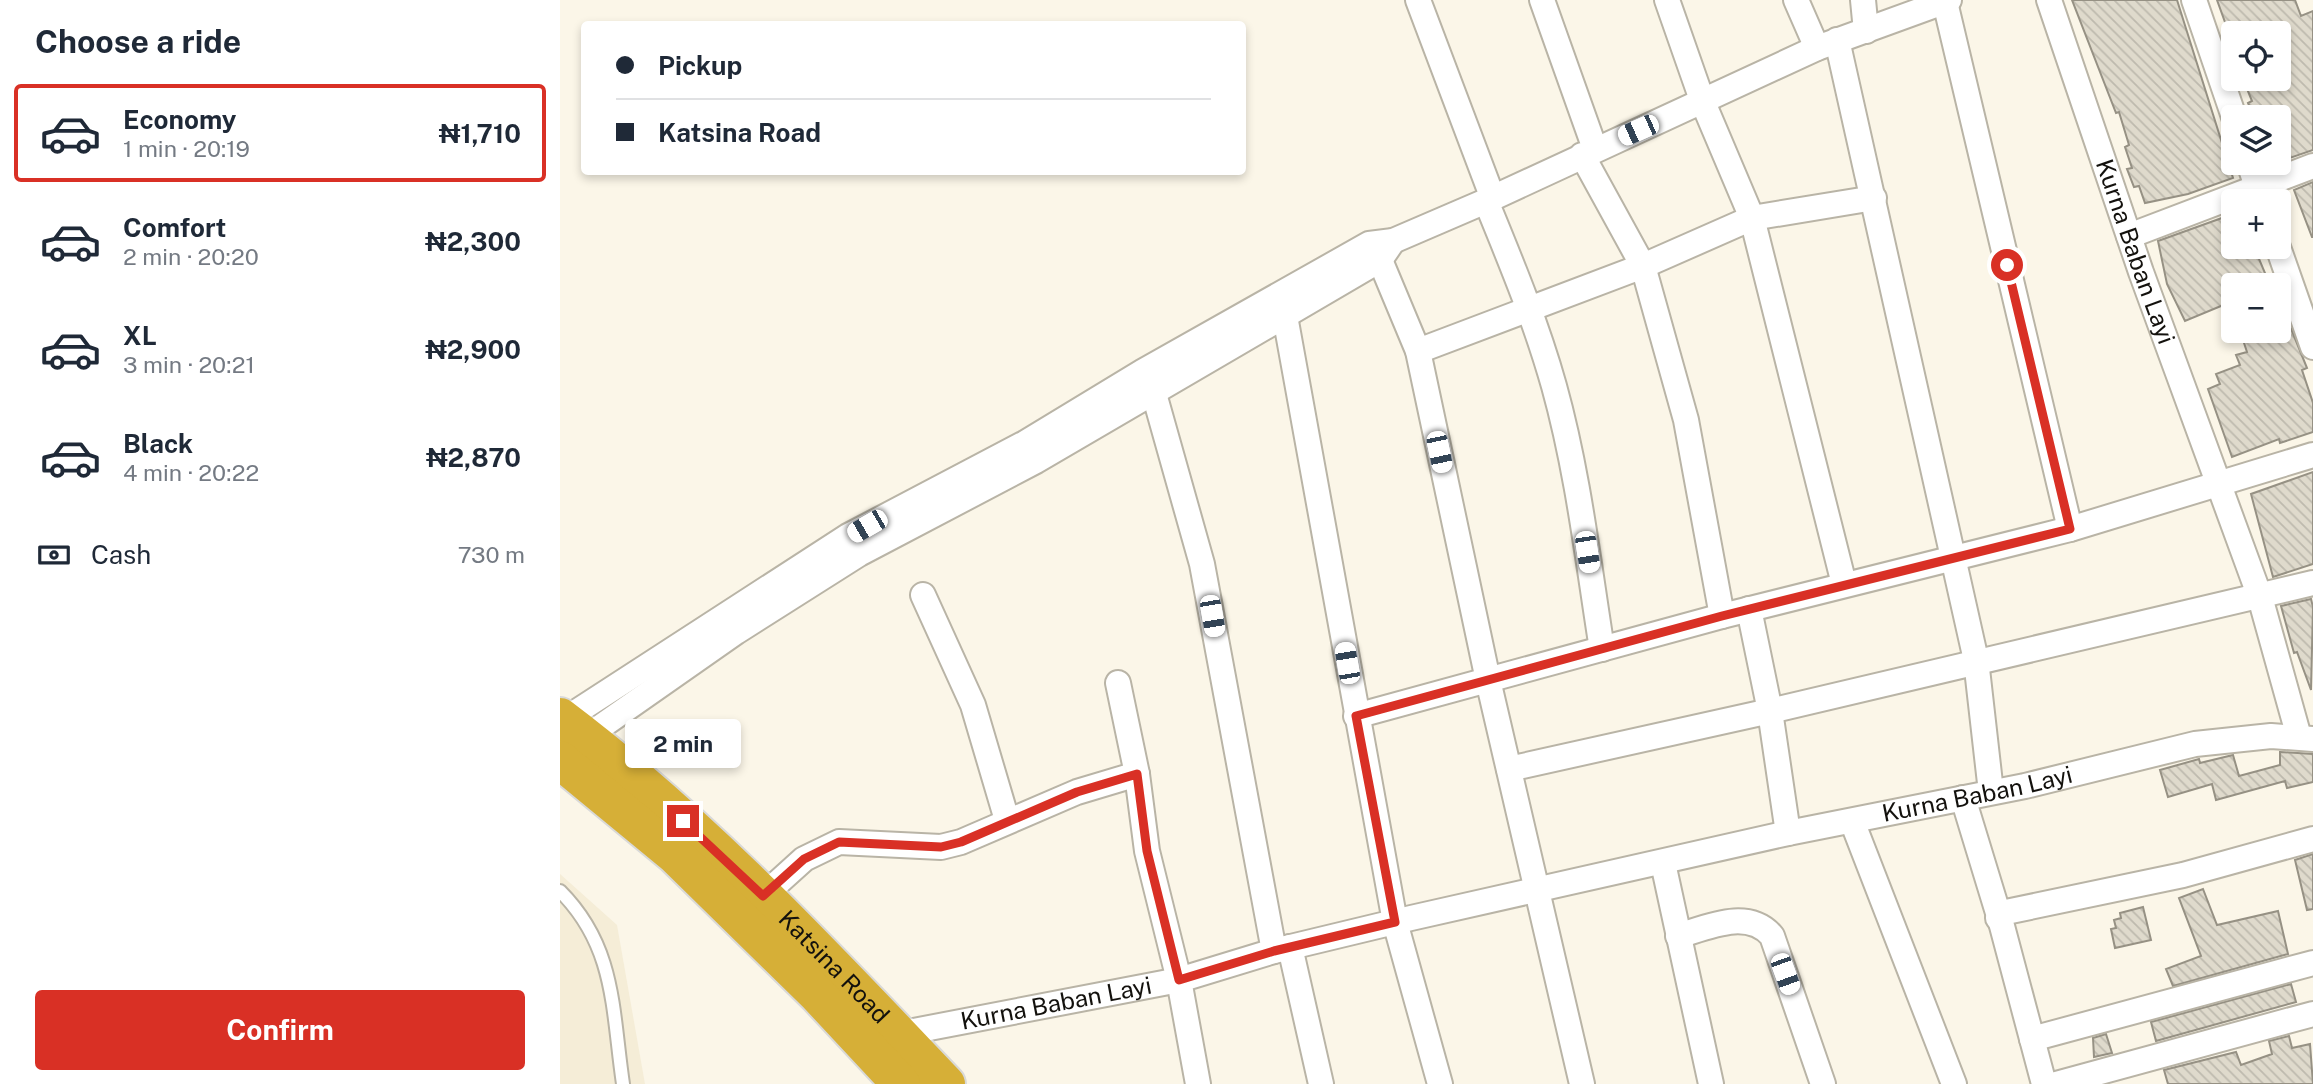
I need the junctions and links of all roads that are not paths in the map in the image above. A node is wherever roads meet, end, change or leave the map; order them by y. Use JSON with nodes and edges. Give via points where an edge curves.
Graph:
{"nodes":[{"id":1,"x":1419,"y":0,"type":"edge"},
{"id":2,"x":1542,"y":0,"type":"edge"},
{"id":3,"x":1667,"y":0,"type":"edge"},
{"id":4,"x":1796,"y":0,"type":"edge"},
{"id":5,"x":1863,"y":0,"type":"edge"},
{"id":6,"x":2049,"y":0,"type":"edge"},
{"id":7,"x":2194,"y":0,"type":"edge"},
{"id":8,"x":1947,"y":1,"type":"edge"},
{"id":9,"x":1866,"y":31,"type":"junction"},
{"id":10,"x":1827,"y":44,"type":"junction"},
{"id":11,"x":1702,"y":100,"type":"junction"},
{"id":12,"x":2230,"y":105,"type":"edge"},
{"id":13,"x":1588,"y":152,"type":"junction"},
{"id":14,"x":2313,"y":166,"type":"edge"},
{"id":15,"x":2269,"y":189,"type":"edge"},
{"id":16,"x":1489,"y":198,"type":"junction"},
{"id":17,"x":1874,"y":198,"type":"junction"},
{"id":18,"x":2221,"y":207,"type":"edge"},
{"id":19,"x":1752,"y":218,"type":"junction"},
{"id":20,"x":2129,"y":236,"type":"junction"},
{"id":21,"x":1386,"y":251,"type":"junction"},
{"id":22,"x":2282,"y":259,"type":"edge"},
{"id":23,"x":1643,"y":265,"type":"junction"},
{"id":24,"x":1530,"y":309,"type":"junction"},
{"id":25,"x":1285,"y":316,"type":"junction"},
{"id":26,"x":2313,"y":347,"type":"edge"},
{"id":27,"x":1418,"y":351,"type":"junction"},
{"id":28,"x":1153,"y":390,"type":"junction"},
{"id":29,"x":2313,"y":455,"type":"edge"},
{"id":30,"x":2219,"y":485,"type":"junction"},
{"id":31,"x":2070,"y":529,"type":"junction"},
{"id":32,"x":1953,"y":558,"type":"junction"},
{"id":33,"x":2313,"y":583,"type":"edge"},
{"id":34,"x":1844,"y":584,"type":"junction"},
{"id":35,"x":923,"y":595,"type":"dead end"},
{"id":36,"x":2260,"y":597,"type":"junction"},
{"id":37,"x":1749,"y":609,"type":"junction"},
{"id":38,"x":1722,"y":616,"type":"junction"},
{"id":39,"x":1602,"y":649,"type":"junction"},
{"id":40,"x":1976,"y":660,"type":"junction"},
{"id":41,"x":1488,"y":680,"type":"junction"},
{"id":42,"x":1118,"y":683,"type":"dead end"},
{"id":43,"x":2302,"y":702,"type":"edge"},
{"id":44,"x":1770,"y":711,"type":"junction"},
{"id":45,"x":1356,"y":716,"type":"junction"},
{"id":46,"x":568,"y":734,"type":"edge"},
{"id":47,"x":2306,"y":738,"type":"edge"},
{"id":48,"x":1508,"y":769,"type":"junction"},
{"id":49,"x":1137,"y":774,"type":"junction"},
{"id":50,"x":1992,"y":792,"type":"junction"},
{"id":51,"x":1963,"y":798,"type":"junction"},
{"id":52,"x":1007,"y":820,"type":"junction"},
{"id":53,"x":1852,"y":821,"type":"junction"},
{"id":54,"x":1788,"y":833,"type":"junction"},
{"id":55,"x":2313,"y":839,"type":"edge"},
{"id":56,"x":1663,"y":863,"type":"junction"},
{"id":57,"x":1538,"y":890,"type":"junction"},
{"id":58,"x":560,"y":891,"type":"edge"},
{"id":59,"x":763,"y":896,"type":"junction"},
{"id":60,"x":1998,"y":918,"type":"junction"},
{"id":61,"x":1395,"y":922,"type":"junction"},
{"id":62,"x":1678,"y":936,"type":"junction"},
{"id":63,"x":1282,"y":949,"type":"junction"},
{"id":64,"x":2313,"y":963,"type":"edge"},
{"id":65,"x":1179,"y":980,"type":"junction"},
{"id":66,"x":2313,"y":1014,"type":"edge"},
{"id":67,"x":898,"y":1034,"type":"junction"},
{"id":68,"x":2032,"y":1039,"type":"junction"},
{"id":69,"x":622,"y":1084,"type":"edge"},
{"id":70,"x":901,"y":1084,"type":"edge"},
{"id":71,"x":946,"y":1084,"type":"edge"},
{"id":72,"x":1198,"y":1084,"type":"edge"},
{"id":73,"x":1321,"y":1084,"type":"edge"},
{"id":74,"x":1440,"y":1084,"type":"edge"},
{"id":75,"x":1581,"y":1084,"type":"edge"},
{"id":76,"x":1711,"y":1084,"type":"edge"},
{"id":77,"x":1823,"y":1084,"type":"edge"},
{"id":78,"x":1954,"y":1084,"type":"edge"},
{"id":79,"x":2044,"y":1084,"type":"edge"},
{"id":80,"x":2056,"y":1084,"type":"edge"}],
"edges":[{"from":1,"to":16,"type":"street"},
{"from":2,"to":13,"type":"street"},
{"from":3,"to":11,"type":"street"},
{"from":4,"to":10,"type":"street"},
{"from":5,"to":9,"type":"street"},
{"from":6,"to":20,"type":"street","name":"Kurna Baban Layi"},
{"from":7,"to":12,"type":"street"},
{"from":8,"to":9,"type":"street"},
{"from":8,"to":31,"type":"street"},
{"from":9,"to":10,"type":"street"},
{"from":10,"to":11,"type":"street"},
{"from":10,"to":17,"type":"street"},
{"from":11,"to":13,"type":"street"},
{"from":11,"to":19,"type":"street"},
{"from":13,"to":16,"type":"street"},
{"from":13,"to":23,"type":"street"},
{"from":14,"to":15,"type":"street"},
{"from":16,"to":21,"type":"street"},
{"from":16,"to":24,"type":"street"},
{"from":17,"to":19,"type":"street"},
{"from":17,"to":32,"type":"street"},
{"from":18,"to":20,"type":"street"},
{"from":19,"to":23,"type":"street"},
{"from":19,"to":34,"type":"street"},
{"from":20,"to":30,"type":"street","name":"Kurna Baban Layi"},
{"from":21,"to":25,"type":"street"},
{"from":21,"to":27,"type":"street"},
{"from":21,"to":46,"type":"street","via":[[1369,244],[1026,443],[885,515],[724,615]]},
{"from":22,"to":26,"type":"street"},
{"from":23,"to":24,"type":"street"},
{"from":23,"to":38,"type":"street","via":[[1686,420]]},
{"from":24,"to":27,"type":"street"},
{"from":24,"to":39,"type":"street","via":[[1575,479]]},
{"from":25,"to":28,"type":"street"},
{"from":25,"to":45,"type":"street"},
{"from":27,"to":41,"type":"street"},
{"from":28,"to":46,"type":"street","via":[[1036,461],[859,554]]},
{"from":28,"to":63,"type":"street","via":[[1202,565]]},
{"from":29,"to":30,"type":"street"},
{"from":30,"to":31,"type":"street"},
{"from":30,"to":36,"type":"street","name":"Kurna Baban Layi"},
{"from":31,"to":32,"type":"street"},
{"from":32,"to":34,"type":"street"},
{"from":32,"to":40,"type":"street"},
{"from":33,"to":36,"type":"street"},
{"from":34,"to":37,"type":"street"},
{"from":35,"to":52,"type":"street","via":[[973,705]]},
{"from":36,"to":40,"type":"street"},
{"from":36,"to":43,"type":"street","name":"Kurna Baban Layi"},
{"from":37,"to":38,"type":"street"},
{"from":37,"to":44,"type":"street"},
{"from":38,"to":39,"type":"street"},
{"from":39,"to":41,"type":"street"},
{"from":40,"to":44,"type":"street"},
{"from":40,"to":50,"type":"street"},
{"from":41,"to":45,"type":"street"},
{"from":41,"to":48,"type":"street"},
{"from":42,"to":49,"type":"street"},
{"from":43,"to":47,"type":"street","name":"Kurna Baban Layi"},
{"from":44,"to":48,"type":"street"},
{"from":44,"to":54,"type":"street"},
{"from":45,"to":61,"type":"street"},
{"from":46,"to":59,"type":"highway","name":"Katsina Road","via":[[683,821]]},
{"from":46,"to":70,"type":"highway","name":"Katsina Road","via":[[674,855],[818,995]]},
{"from":47,"to":50,"type":"street","name":"Kurna Baban Layi","via":[[2194,744]]},
{"from":48,"to":57,"type":"street"},
{"from":49,"to":52,"type":"street","via":[[1098,784]]},
{"from":49,"to":65,"type":"street","via":[[1147,851]]},
{"from":50,"to":51,"type":"street","name":"Kurna Baban Layi"},
{"from":51,"to":53,"type":"street","name":"Kurna Baban Layi"},
{"from":51,"to":60,"type":"street"},
{"from":52,"to":59,"type":"street","via":[[941,847],[839,842],[804,859]]},
{"from":53,"to":54,"type":"street","name":"Kurna Baban Layi"},
{"from":53,"to":78,"type":"street"},
{"from":54,"to":56,"type":"street","name":"Kurna Baban Layi"},
{"from":55,"to":60,"type":"street","via":[[2183,875],[2006,912]]},
{"from":56,"to":57,"type":"street","name":"Kurna Baban Layi"},
{"from":56,"to":62,"type":"street"},
{"from":57,"to":61,"type":"street","name":"Kurna Baban Layi"},
{"from":57,"to":75,"type":"street"},
{"from":58,"to":69,"type":"lane","via":[[594,933],[603,957]]},
{"from":59,"to":67,"type":"highway","name":"Katsina Road"},
{"from":60,"to":68,"type":"street"},
{"from":61,"to":63,"type":"street","name":"Kurna Baban Layi"},
{"from":61,"to":74,"type":"street"},
{"from":62,"to":76,"type":"street"},
{"from":62,"to":77,"type":"street","via":[[1730,921],[1764,927],[1772,936]]},
{"from":63,"to":65,"type":"street","name":"Kurna Baban Layi"},
{"from":63,"to":73,"type":"street"},
{"from":64,"to":68,"type":"street"},
{"from":65,"to":67,"type":"street","name":"Kurna Baban Layi"},
{"from":65,"to":72,"type":"street"},
{"from":66,"to":80,"type":"street"},
{"from":67,"to":71,"type":"highway","name":"Katsina Road"},
{"from":68,"to":79,"type":"street"}]}
